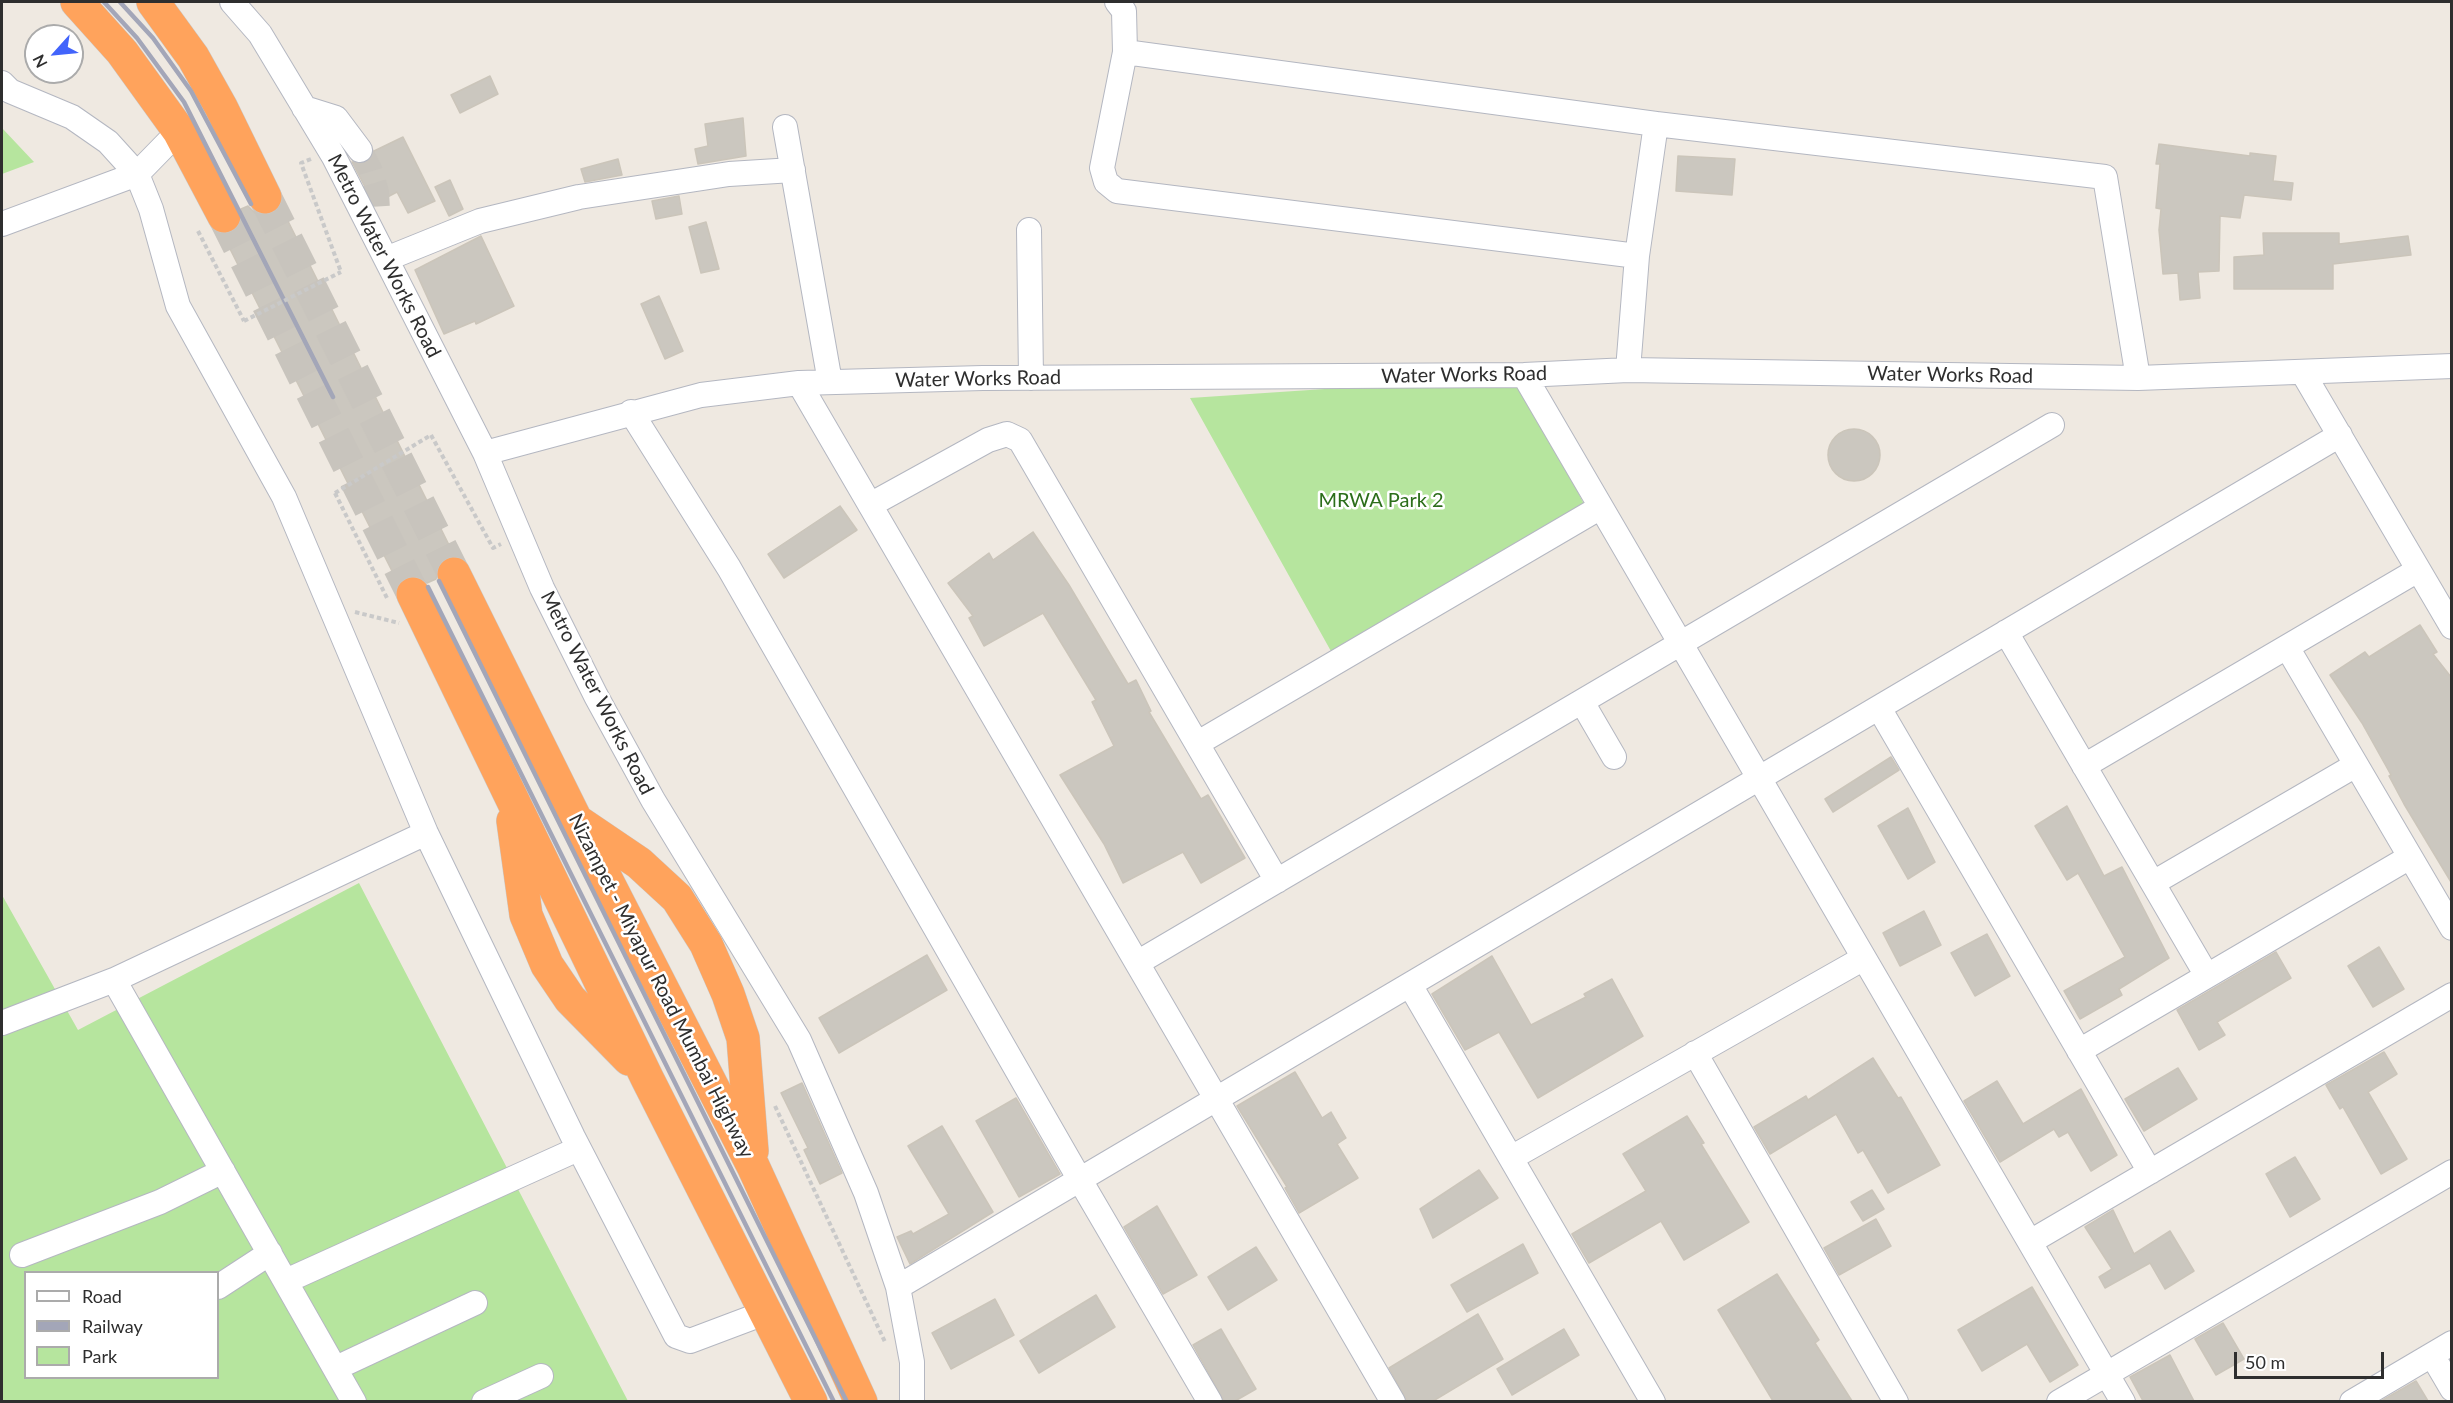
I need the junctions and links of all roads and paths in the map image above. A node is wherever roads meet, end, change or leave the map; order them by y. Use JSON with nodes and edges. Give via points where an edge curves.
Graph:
{"nodes":[{"id":1,"x":77,"y":2,"type":"edge"},
{"id":2,"x":153,"y":2,"type":"edge"},
{"id":3,"x":232,"y":2,"type":"edge"},
{"id":4,"x":1117,"y":2,"type":"edge"},
{"id":5,"x":1125,"y":52,"type":"junction"},
{"id":6,"x":2,"y":83,"type":"edge"},
{"id":7,"x":304,"y":108,"type":"junction"},
{"id":8,"x":1656,"y":124,"type":"junction"},
{"id":9,"x":785,"y":127,"type":"dead end"},
{"id":10,"x":179,"y":131,"type":"junction"},
{"id":11,"x":360,"y":150,"type":"tunnel mouth"},
{"id":12,"x":312,"y":158,"type":"dead end"},
{"id":13,"x":793,"y":170,"type":"junction"},
{"id":14,"x":137,"y":174,"type":"junction"},
{"id":15,"x":265,"y":196,"type":"tunnel mouth"},
{"id":16,"x":2,"y":224,"type":"edge"},
{"id":17,"x":211,"y":224,"type":"joint"},
{"id":18,"x":1029,"y":230,"type":"dead end"},
{"id":19,"x":1636,"y":256,"type":"junction"},
{"id":20,"x":386,"y":259,"type":"junction"},
{"id":21,"x":2451,"y":366,"type":"edge"},
{"id":22,"x":1628,"y":370,"type":"junction"},
{"id":23,"x":2303,"y":373,"type":"junction"},
{"id":24,"x":1524,"y":375,"type":"junction"},
{"id":25,"x":1031,"y":378,"type":"junction"},
{"id":26,"x":2138,"y":378,"type":"junction"},
{"id":27,"x":830,"y":382,"type":"junction"},
{"id":28,"x":799,"y":383,"type":"junction"},
{"id":29,"x":631,"y":412,"type":"junction"},
{"id":30,"x":2052,"y":425,"type":"dead end"},
{"id":31,"x":2340,"y":435,"type":"junction"},
{"id":32,"x":485,"y":453,"type":"junction"},
{"id":33,"x":870,"y":505,"type":"junction"},
{"id":34,"x":1601,"y":507,"type":"junction"},
{"id":35,"x":493,"y":548,"type":"dead end"},
{"id":36,"x":2418,"y":570,"type":"junction"},
{"id":37,"x":454,"y":574,"type":"tunnel mouth"},
{"id":38,"x":399,"y":603,"type":"junction"},
{"id":39,"x":330,"y":606,"type":"junction"},
{"id":40,"x":2451,"y":627,"type":"edge"},
{"id":41,"x":2006,"y":632,"type":"junction"},
{"id":42,"x":1681,"y":643,"type":"junction"},
{"id":43,"x":2287,"y":647,"type":"junction"},
{"id":44,"x":1582,"y":702,"type":"junction"},
{"id":45,"x":1879,"y":708,"type":"junction"},
{"id":46,"x":1198,"y":743,"type":"junction"},
{"id":47,"x":1614,"y":757,"type":"dead end"},
{"id":48,"x":2356,"y":765,"type":"junction"},
{"id":49,"x":2084,"y":766,"type":"junction"},
{"id":50,"x":1760,"y":778,"type":"junction"},
{"id":51,"x":576,"y":820,"type":"junction"},
{"id":52,"x":426,"y":833,"type":"junction"},
{"id":53,"x":2410,"y":857,"type":"junction"},
{"id":54,"x":1277,"y":881,"type":"junction"},
{"id":55,"x":2153,"y":884,"type":"junction"},
{"id":56,"x":2451,"y":928,"type":"edge"},
{"id":57,"x":1864,"y":958,"type":"junction"},
{"id":58,"x":1137,"y":963,"type":"junction"},
{"id":59,"x":2207,"y":976,"type":"junction"},
{"id":60,"x":114,"y":980,"type":"junction"},
{"id":61,"x":1410,"y":985,"type":"junction"},
{"id":62,"x":2451,"y":995,"type":"edge"},
{"id":63,"x":2,"y":1023,"type":"edge"},
{"id":64,"x":2079,"y":1051,"type":"junction"},
{"id":65,"x":1695,"y":1053,"type":"junction"},
{"id":66,"x":1216,"y":1099,"type":"junction"},
{"id":67,"x":578,"y":1149,"type":"junction"},
{"id":68,"x":1511,"y":1158,"type":"junction"},
{"id":69,"x":753,"y":1166,"type":"junction"},
{"id":70,"x":223,"y":1171,"type":"junction"},
{"id":71,"x":2150,"y":1172,"type":"junction"},
{"id":72,"x":2451,"y":1172,"type":"edge"},
{"id":73,"x":1080,"y":1180,"type":"junction"},
{"id":74,"x":2030,"y":1242,"type":"junction"},
{"id":75,"x":270,"y":1253,"type":"junction"},
{"id":76,"x":22,"y":1255,"type":"dead end"},
{"id":77,"x":286,"y":1281,"type":"junction"},
{"id":78,"x":219,"y":1286,"type":"edge"},
{"id":79,"x":898,"y":1287,"type":"junction"},
{"id":80,"x":475,"y":1303,"type":"dead end"},
{"id":81,"x":767,"y":1312,"type":"junction"},
{"id":82,"x":2442,"y":1349,"type":"edge"},
{"id":83,"x":336,"y":1368,"type":"junction"},
{"id":84,"x":2107,"y":1373,"type":"junction"},
{"id":85,"x":541,"y":1376,"type":"dead end"},
{"id":86,"x":2451,"y":1389,"type":"edge"},
{"id":87,"x":354,"y":1401,"type":"edge"},
{"id":88,"x":484,"y":1401,"type":"edge"},
{"id":89,"x":811,"y":1401,"type":"edge"},
{"id":90,"x":861,"y":1401,"type":"edge"},
{"id":91,"x":912,"y":1401,"type":"edge"},
{"id":92,"x":1210,"y":1401,"type":"edge"},
{"id":93,"x":1393,"y":1401,"type":"edge"},
{"id":94,"x":1653,"y":1401,"type":"edge"},
{"id":95,"x":1896,"y":1401,"type":"edge"},
{"id":96,"x":2059,"y":1401,"type":"edge"},
{"id":97,"x":2123,"y":1401,"type":"edge"},
{"id":98,"x":2352,"y":1401,"type":"edge"}],
"edges":[{"from":1,"to":10,"type":"highway","via":[[122,52]]},
{"from":2,"to":15,"type":"highway","via":[[193,57]]},
{"from":3,"to":7,"type":"street","name":"Metro Water Works Road","via":[[260,34]]},
{"from":4,"to":5,"type":"street","via":[[1124,11]]},
{"from":5,"to":8,"type":"street"},
{"from":5,"to":19,"type":"street","via":[[1102,168],[1106,182],[1117,191]]},
{"from":6,"to":14,"type":"street","via":[[10,91],[72,117],[108,142]]},
{"from":7,"to":11,"type":"street","via":[[336,118]]},
{"from":7,"to":20,"type":"street","name":"Metro Water Works Road","via":[[375,220]]},
{"from":8,"to":19,"type":"street"},
{"from":8,"to":26,"type":"street","via":[[2104,177]]},
{"from":9,"to":13,"type":"street"},
{"from":10,"to":14,"type":"street"},
{"from":10,"to":17,"type":"highway"},
{"from":12,"to":17,"type":"path","bridge":true,"via":[[301,163],[341,272],[244,321]]},
{"from":13,"to":20,"type":"street","via":[[729,174],[579,197],[480,221]]},
{"from":13,"to":27,"type":"street"},
{"from":14,"to":16,"type":"street"},
{"from":14,"to":39,"type":"street","via":[[178,306],[268,466]]},
{"from":18,"to":25,"type":"street"},
{"from":19,"to":22,"type":"street"},
{"from":20,"to":32,"type":"street","name":"Metro Water Works Road"},
{"from":21,"to":23,"type":"street","name":"Water Works Road"},
{"from":22,"to":24,"type":"street","name":"Water Works Road"},
{"from":22,"to":26,"type":"street","name":"Water Works Road"},
{"from":23,"to":26,"type":"street","name":"Water Works Road"},
{"from":23,"to":31,"type":"street"},
{"from":24,"to":25,"type":"street","name":"Water Works Road"},
{"from":24,"to":34,"type":"street"},
{"from":25,"to":27,"type":"street","name":"Water Works Road"},
{"from":27,"to":28,"type":"street","name":"Water Works Road"},
{"from":28,"to":29,"type":"street","name":"Water Works Road","via":[[701,395]]},
{"from":28,"to":33,"type":"street"},
{"from":29,"to":32,"type":"street","name":"Water Works Road"},
{"from":29,"to":73,"type":"street","via":[[729,568]]},
{"from":30,"to":42,"type":"street"},
{"from":31,"to":36,"type":"street"},
{"from":31,"to":41,"type":"street"},
{"from":32,"to":79,"type":"street","name":"Metro Water Works Road","via":[[542,588],[596,696],[653,800],[799,1040],[866,1193]]},
{"from":33,"to":46,"type":"street","via":[[988,440],[1007,434],[1020,440]]},
{"from":33,"to":58,"type":"street"},
{"from":34,"to":42,"type":"street"},
{"from":34,"to":46,"type":"street"},
{"from":35,"to":38,"type":"path","bridge":true,"via":[[431,435],[336,493]]},
{"from":36,"to":40,"type":"street"},
{"from":36,"to":43,"type":"street"},
{"from":37,"to":51,"type":"highway","name":"Nizampet - Miyapur Road Mumbai Highway"},
{"from":38,"to":39,"type":"path","via":[[399,623]]},
{"from":38,"to":81,"type":"highway","via":[[509,790],[526,915],[547,965],[570,999],[647,1078]]},
{"from":39,"to":52,"type":"street"},
{"from":41,"to":45,"type":"street"},
{"from":41,"to":49,"type":"street"},
{"from":42,"to":44,"type":"street"},
{"from":42,"to":50,"type":"street"},
{"from":43,"to":48,"type":"street"},
{"from":43,"to":49,"type":"street"},
{"from":44,"to":47,"type":"street"},
{"from":44,"to":54,"type":"street"},
{"from":45,"to":50,"type":"street"},
{"from":45,"to":64,"type":"street"},
{"from":46,"to":54,"type":"street"},
{"from":48,"to":53,"type":"street"},
{"from":48,"to":55,"type":"street"},
{"from":49,"to":55,"type":"street"},
{"from":50,"to":57,"type":"street"},
{"from":50,"to":61,"type":"street"},
{"from":51,"to":69,"type":"highway","name":"Nizampet - Miyapur Road Mumbai Highway"},
{"from":51,"to":69,"type":"highway","via":[[639,863],[677,898],[706,944],[743,1038]]},
{"from":52,"to":60,"type":"street"},
{"from":52,"to":67,"type":"street"},
{"from":53,"to":56,"type":"street"},
{"from":53,"to":59,"type":"street"},
{"from":54,"to":58,"type":"street"},
{"from":55,"to":59,"type":"street"},
{"from":57,"to":65,"type":"street"},
{"from":57,"to":74,"type":"street"},
{"from":58,"to":66,"type":"street"},
{"from":59,"to":64,"type":"street"},
{"from":60,"to":63,"type":"street"},
{"from":60,"to":70,"type":"street"},
{"from":61,"to":66,"type":"street"},
{"from":61,"to":68,"type":"street"},
{"from":62,"to":71,"type":"street"},
{"from":64,"to":71,"type":"street"},
{"from":65,"to":68,"type":"street"},
{"from":65,"to":95,"type":"street"},
{"from":66,"to":73,"type":"street"},
{"from":66,"to":93,"type":"street"},
{"from":67,"to":77,"type":"street"},
{"from":67,"to":81,"type":"street","via":[[676,1335],[690,1341]]},
{"from":68,"to":94,"type":"street"},
{"from":69,"to":90,"type":"highway","name":"Nizampet - Miyapur Road Mumbai Highway"},
{"from":70,"to":75,"type":"street"},
{"from":70,"to":76,"type":"street","via":[[159,1202]]},
{"from":71,"to":74,"type":"street"},
{"from":72,"to":84,"type":"street"},
{"from":73,"to":79,"type":"street"},
{"from":73,"to":92,"type":"street"},
{"from":74,"to":84,"type":"street"},
{"from":75,"to":77,"type":"street"},
{"from":75,"to":78,"type":"street"},
{"from":77,"to":83,"type":"street"},
{"from":79,"to":91,"type":"street","name":"Metro Water Works Road","via":[[912,1362]]},
{"from":80,"to":83,"type":"street"},
{"from":81,"to":89,"type":"highway"},
{"from":82,"to":86,"type":"street"},
{"from":82,"to":98,"type":"street"},
{"from":83,"to":87,"type":"street"},
{"from":84,"to":96,"type":"street"},
{"from":84,"to":97,"type":"street"},
{"from":85,"to":88,"type":"street"}]}
